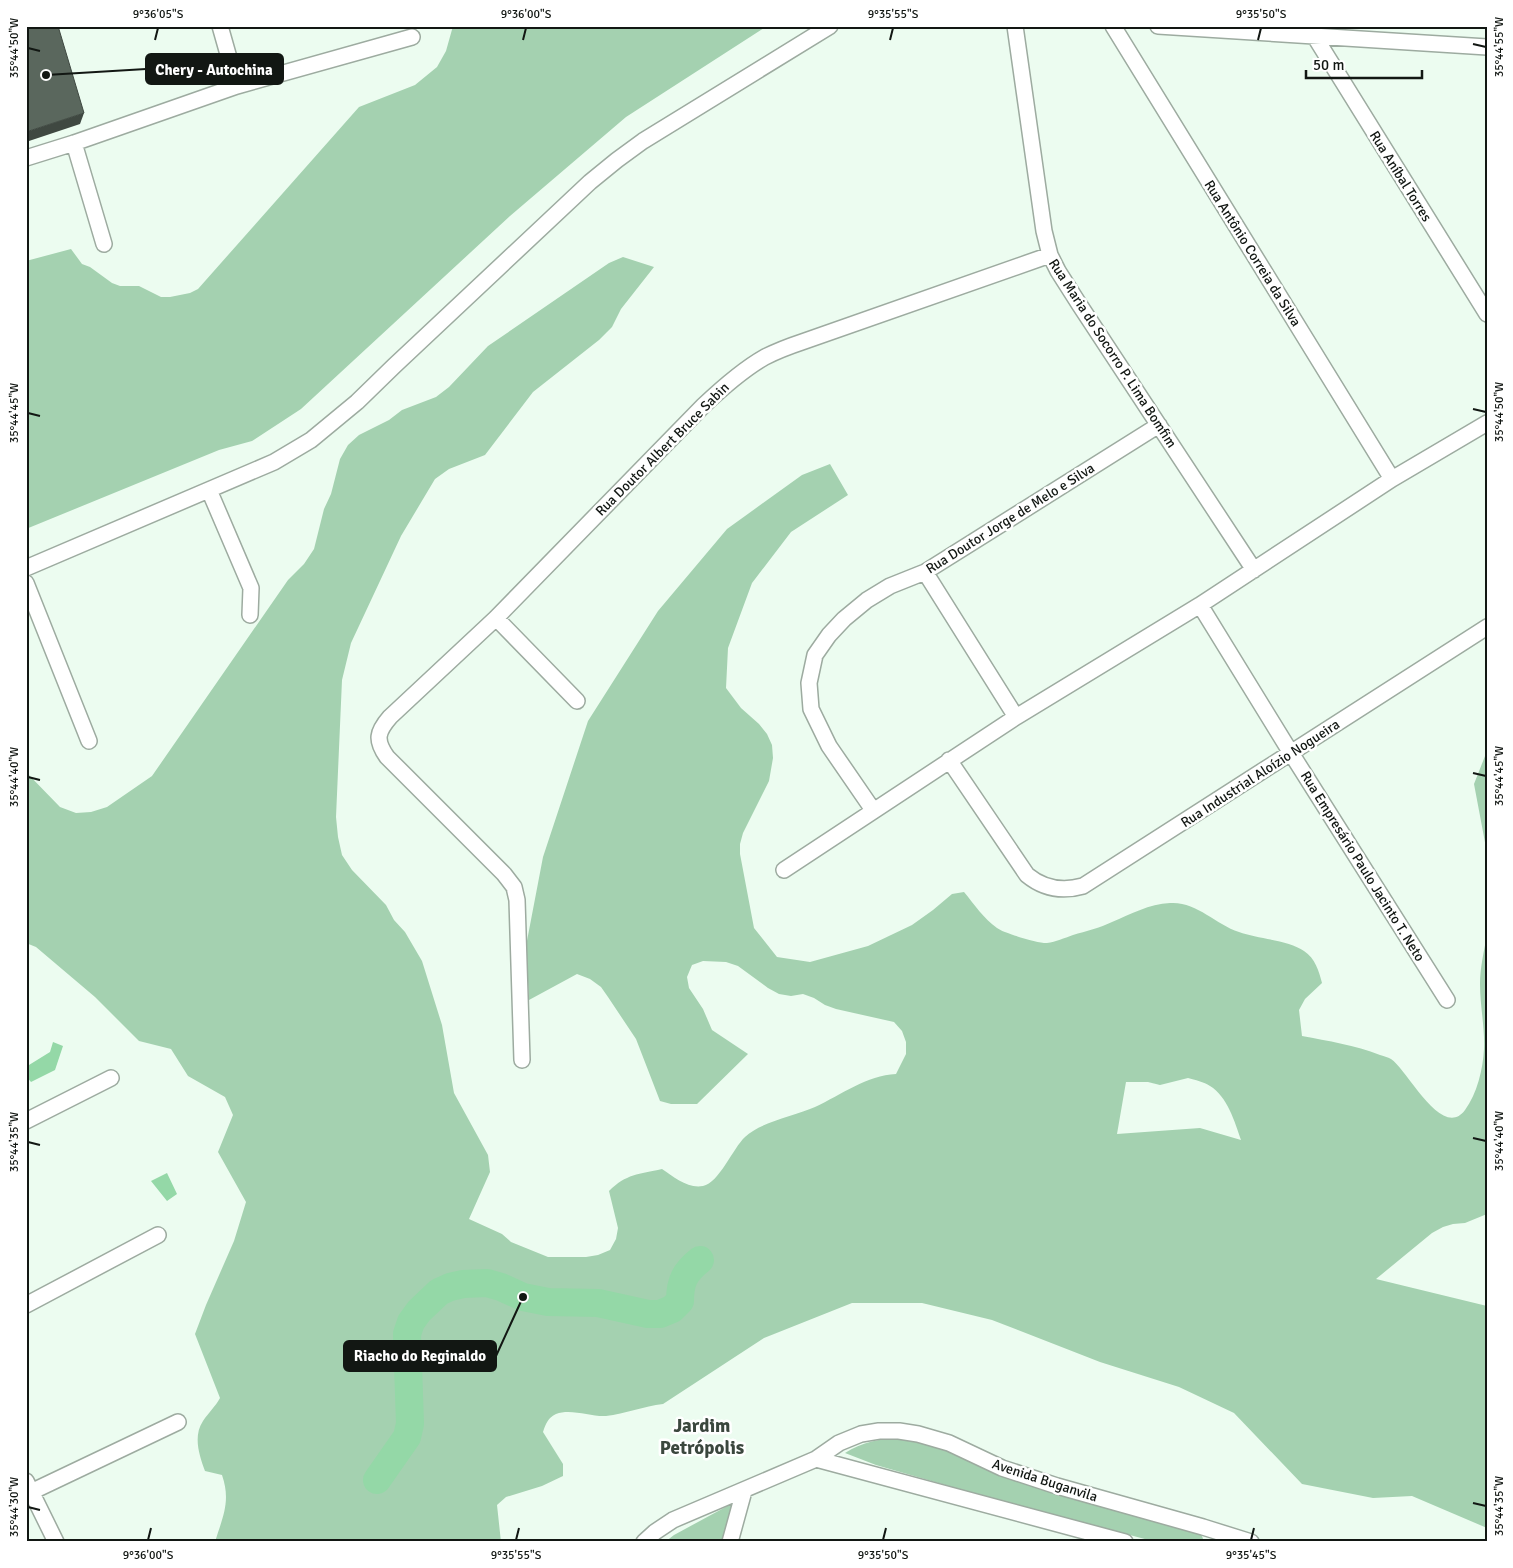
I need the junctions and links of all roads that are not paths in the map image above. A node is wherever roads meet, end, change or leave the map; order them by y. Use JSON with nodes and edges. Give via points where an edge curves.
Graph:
{"nodes":[{"id":1,"x":220,"y":26,"type":"edge"},
{"id":2,"x":830,"y":26,"type":"edge"},
{"id":3,"x":1015,"y":26,"type":"edge"},
{"id":4,"x":1113,"y":26,"type":"edge"},
{"id":5,"x":1158,"y":26,"type":"edge"},
{"id":6,"x":1234,"y":28,"type":"edge"},
{"id":7,"x":412,"y":37,"type":"dead end"},
{"id":8,"x":1315,"y":37,"type":"junction"},
{"id":9,"x":1487,"y":47,"type":"edge"},
{"id":10,"x":238,"y":86,"type":"junction"},
{"id":11,"x":74,"y":143,"type":"junction"},
{"id":12,"x":26,"y":158,"type":"edge"},
{"id":13,"x":104,"y":244,"type":"dead end"},
{"id":14,"x":1050,"y":255,"type":"junction"},
{"id":15,"x":1487,"y":314,"type":"edge"},
{"id":16,"x":1487,"y":423,"type":"edge"},
{"id":17,"x":1159,"y":425,"type":"junction"},
{"id":18,"x":1392,"y":479,"type":"junction"},
{"id":19,"x":209,"y":490,"type":"junction"},
{"id":20,"x":26,"y":568,"type":"edge"},
{"id":21,"x":1254,"y":570,"type":"junction"},
{"id":22,"x":925,"y":572,"type":"junction"},
{"id":23,"x":26,"y":583,"type":"edge"},
{"id":24,"x":1200,"y":605,"type":"junction"},
{"id":25,"x":250,"y":615,"type":"dead end"},
{"id":26,"x":496,"y":618,"type":"junction"},
{"id":27,"x":1487,"y":627,"type":"edge"},
{"id":28,"x":577,"y":701,"type":"dead end"},
{"id":29,"x":1016,"y":717,"type":"junction"},
{"id":30,"x":89,"y":742,"type":"dead end"},
{"id":31,"x":1291,"y":753,"type":"junction"},
{"id":32,"x":949,"y":760,"type":"junction"},
{"id":33,"x":873,"y":810,"type":"junction"},
{"id":34,"x":784,"y":870,"type":"dead end"},
{"id":35,"x":1447,"y":1000,"type":"dead end"},
{"id":36,"x":522,"y":1060,"type":"dead end"},
{"id":37,"x":110,"y":1078,"type":"dead end"},
{"id":38,"x":26,"y":1121,"type":"edge"},
{"id":39,"x":158,"y":1235,"type":"dead end"},
{"id":40,"x":26,"y":1305,"type":"edge"},
{"id":41,"x":178,"y":1422,"type":"dead end"},
{"id":42,"x":816,"y":1459,"type":"junction"},
{"id":43,"x":29,"y":1487,"type":"edge"},
{"id":44,"x":744,"y":1491,"type":"junction"},
{"id":45,"x":1203,"y":1527,"type":"junction"},
{"id":46,"x":56,"y":1542,"type":"edge"},
{"id":47,"x":644,"y":1542,"type":"edge"},
{"id":48,"x":730,"y":1542,"type":"edge"},
{"id":49,"x":1125,"y":1542,"type":"edge"},
{"id":50,"x":1212,"y":1542,"type":"edge"},
{"id":51,"x":1239,"y":1542,"type":"edge"},
{"id":52,"x":1250,"y":1542,"type":"edge"}],
"edges":[{"from":1,"to":10,"type":"street"},
{"from":2,"to":19,"type":"street","via":[[617,160],[357,402],[311,440],[274,462]]},
{"from":3,"to":14,"type":"street","name":"Rua Maria do Socorro P. Lima Bomfim","via":[[1039,202]]},
{"from":4,"to":18,"type":"street","name":"Rua Antônio Correia da Silva"},
{"from":5,"to":6,"type":"street"},
{"from":6,"to":8,"type":"street"},
{"from":7,"to":10,"type":"street"},
{"from":8,"to":9,"type":"street"},
{"from":8,"to":15,"type":"street","name":"Rua Aníbal Torres"},
{"from":10,"to":11,"type":"street"},
{"from":11,"to":12,"type":"street"},
{"from":11,"to":13,"type":"street"},
{"from":14,"to":17,"type":"street","name":"Rua Maria do Socorro P. Lima Bomfim"},
{"from":14,"to":26,"type":"street","name":"Rua Doutor Albert Bruce Sabin","via":[[802,342],[744,370],[703,406]]},
{"from":16,"to":18,"type":"street"},
{"from":17,"to":21,"type":"street","name":"Rua Maria do Socorro P. Lima Bomfim"},
{"from":17,"to":22,"type":"street","name":"Rua Doutor Jorge de Melo e Silva"},
{"from":18,"to":21,"type":"street"},
{"from":19,"to":20,"type":"street"},
{"from":19,"to":25,"type":"street","via":[[251,588]]},
{"from":21,"to":24,"type":"street"},
{"from":22,"to":29,"type":"street"},
{"from":22,"to":33,"type":"street","name":"Rua Doutor Jorge de Melo e Silva","via":[[890,586],[867,600],[829,634],[815,655],[809,683],[811,709],[829,746]]},
{"from":23,"to":30,"type":"street"},
{"from":24,"to":29,"type":"street"},
{"from":24,"to":31,"type":"street","name":"Rua Empresário Paulo Jacinto T. Neto"},
{"from":26,"to":28,"type":"street"},
{"from":26,"to":36,"type":"street","name":"Rua Doutor Albert Bruce Sabin","via":[[390,717],[382,726],[379,741],[387,757],[504,874],[514,888]]},
{"from":27,"to":31,"type":"street","name":"Rua Industrial Aloízio Nogueira"},
{"from":29,"to":32,"type":"street"},
{"from":31,"to":32,"type":"street","name":"Rua Industrial Aloízio Nogueira","via":[[1083,886],[1069,889],[1052,888],[1027,875]]},
{"from":31,"to":35,"type":"street","name":"Rua Empresário Paulo Jacinto T. Neto"},
{"from":32,"to":33,"type":"street"},
{"from":33,"to":34,"type":"street"},
{"from":37,"to":38,"type":"street"},
{"from":39,"to":40,"type":"street"},
{"from":41,"to":43,"type":"street"},
{"from":42,"to":44,"type":"street","name":"Avenida Buganvila"},
{"from":42,"to":45,"type":"street","name":"Avenida Buganvila","via":[[839,1443],[861,1434],[898,1431],[918,1434],[949,1443],[1002,1468]]},
{"from":42,"to":49,"type":"street"},
{"from":43,"to":46,"type":"street"},
{"from":44,"to":47,"type":"street","name":"Avenida Buganvila","via":[[673,1520]]},
{"from":44,"to":48,"type":"street"},
{"from":45,"to":50,"type":"street"},
{"from":45,"to":52,"type":"street","name":"Avenida Buganvila"},
{"from":51,"to":52,"type":"street"}]}
